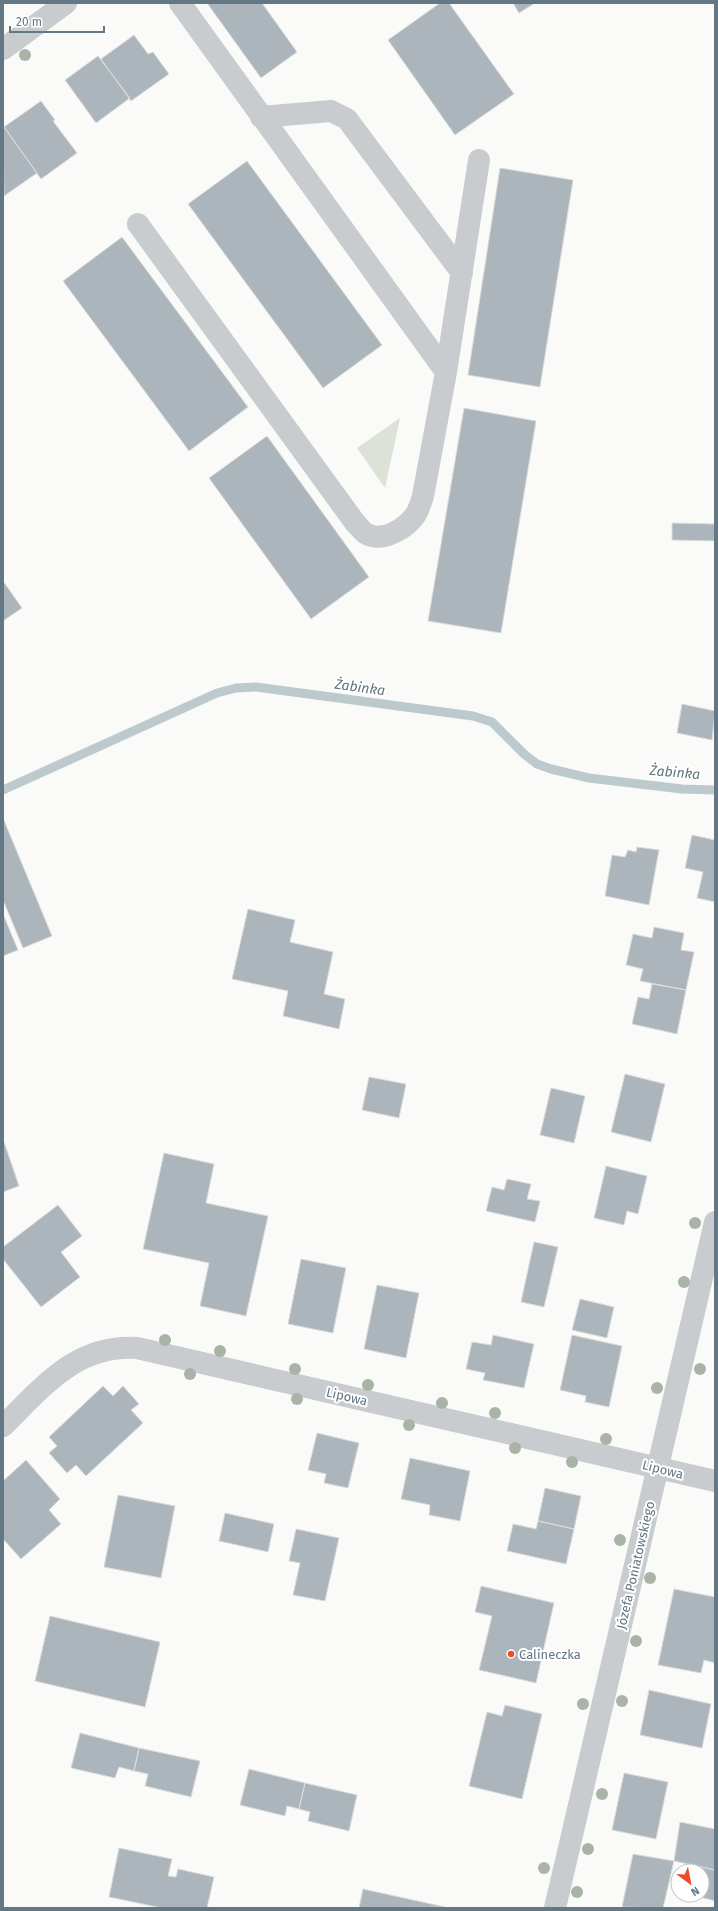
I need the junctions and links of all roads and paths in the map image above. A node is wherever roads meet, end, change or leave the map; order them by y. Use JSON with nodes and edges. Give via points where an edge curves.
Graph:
{"nodes":[{"id":1,"x":66,"y":3,"type":"edge"},
{"id":2,"x":180,"y":3,"type":"edge"},
{"id":3,"x":3,"y":48,"type":"edge"},
{"id":4,"x":261,"y":117,"type":"junction"},
{"id":5,"x":479,"y":160,"type":"dead end"},
{"id":6,"x":138,"y":224,"type":"dead end"},
{"id":7,"x":462,"y":273,"type":"junction"},
{"id":8,"x":446,"y":372,"type":"junction"},
{"id":9,"x":715,"y":1222,"type":"edge"},
{"id":10,"x":3,"y":1426,"type":"edge"},
{"id":11,"x":658,"y":1467,"type":"junction"},
{"id":12,"x":715,"y":1481,"type":"edge"},
{"id":13,"x":555,"y":1908,"type":"edge"}],
"edges":[{"from":1,"to":3,"type":"street"},
{"from":2,"to":4,"type":"street"},
{"from":4,"to":7,"type":"street","via":[[331,111],[347,119]]},
{"from":4,"to":8,"type":"street"},
{"from":5,"to":7,"type":"street"},
{"from":6,"to":8,"type":"street","via":[[356,524],[366,534],[380,536],[394,533],[407,525],[417,512],[423,496]]},
{"from":7,"to":8,"type":"street"},
{"from":9,"to":11,"type":"street","name":"Józefa Poniatowskiego"},
{"from":10,"to":11,"type":"street","name":"Lipowa","via":[[48,1382],[71,1364],[88,1355],[121,1347],[154,1351]]},
{"from":11,"to":12,"type":"street","name":"Lipowa"},
{"from":11,"to":13,"type":"street","name":"Józefa Poniatowskiego"}]}
